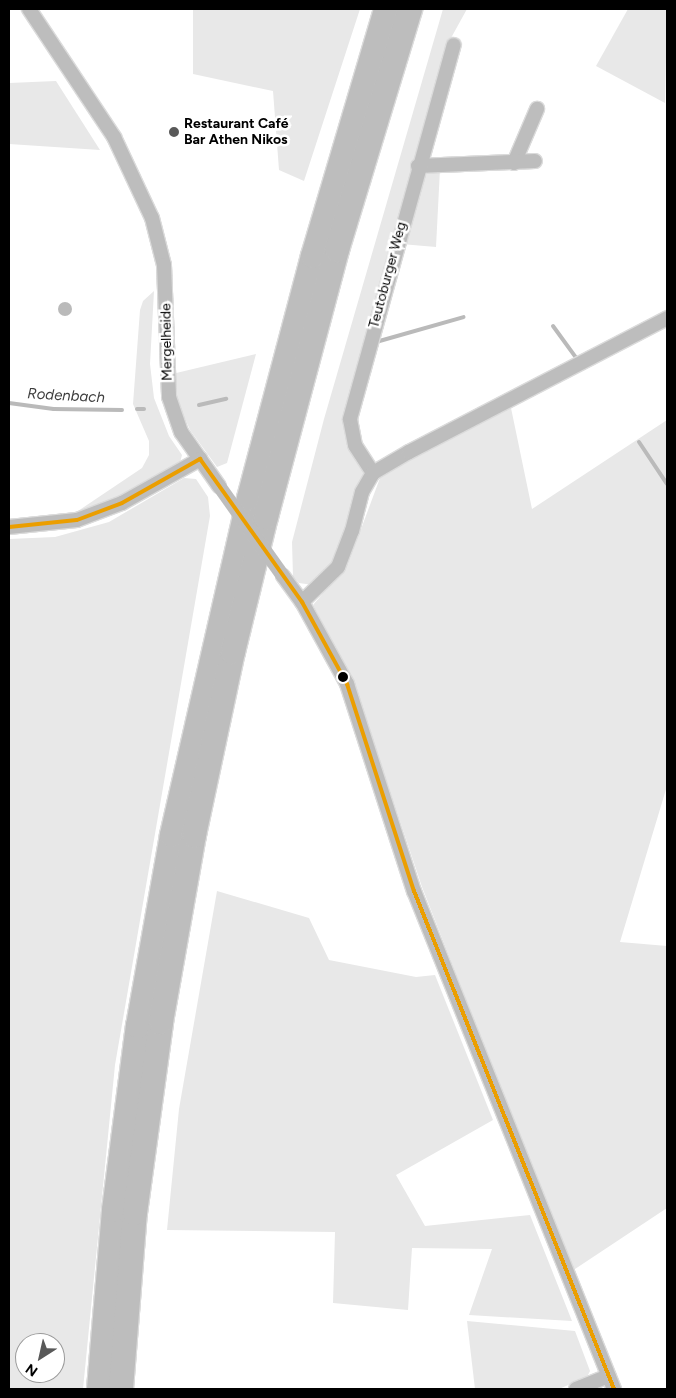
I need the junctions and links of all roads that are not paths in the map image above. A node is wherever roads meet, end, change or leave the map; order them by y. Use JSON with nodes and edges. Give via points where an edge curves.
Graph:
{"nodes":[{"id":1,"x":29,"y":9,"type":"edge"},
{"id":2,"x":386,"y":9,"type":"edge"},
{"id":3,"x":410,"y":9,"type":"edge"},
{"id":4,"x":454,"y":45,"type":"dead end"},
{"id":5,"x":537,"y":108,"type":"dead end"},
{"id":6,"x":535,"y":161,"type":"dead end"},
{"id":7,"x":514,"y":162,"type":"junction"},
{"id":8,"x":418,"y":166,"type":"junction"},
{"id":9,"x":667,"y":318,"type":"edge"},
{"id":10,"x":200,"y":459,"type":"junction"},
{"id":11,"x":373,"y":473,"type":"junction"},
{"id":12,"x":9,"y":527,"type":"edge"},
{"id":13,"x":302,"y":602,"type":"junction"},
{"id":14,"x":612,"y":1383,"type":"edge"},
{"id":15,"x":99,"y":1389,"type":"edge"},
{"id":16,"x":121,"y":1389,"type":"edge"},
{"id":17,"x":576,"y":1389,"type":"edge"}],
"edges":[{"from":1,"to":10,"type":"street","name":"Mergelheide","via":[[114,137],[152,218],[164,265],[168,396],[181,432]]},
{"from":2,"to":15,"type":"highway","via":[[313,256],[242,525],[174,825],[138,1026],[114,1210]]},
{"from":3,"to":16,"type":"highway","via":[[337,250],[268,508],[198,816],[161,1022],[135,1213]]},
{"from":4,"to":8,"type":"street","name":"Teutoburger Weg"},
{"from":5,"to":7,"type":"street"},
{"from":6,"to":7,"type":"street"},
{"from":7,"to":8,"type":"street"},
{"from":8,"to":11,"type":"street","name":"Teutoburger Weg","via":[[350,419],[356,445]]},
{"from":9,"to":11,"type":"street"},
{"from":10,"to":12,"type":"street","via":[[122,503],[77,520]]},
{"from":10,"to":13,"type":"street","name":"Mergelheide","bridge":true},
{"from":11,"to":13,"type":"street","via":[[362,492],[338,568]]},
{"from":13,"to":14,"type":"street","name":"Mergelheide","via":[[347,684],[414,891]]},
{"from":14,"to":17,"type":"street"}]}
